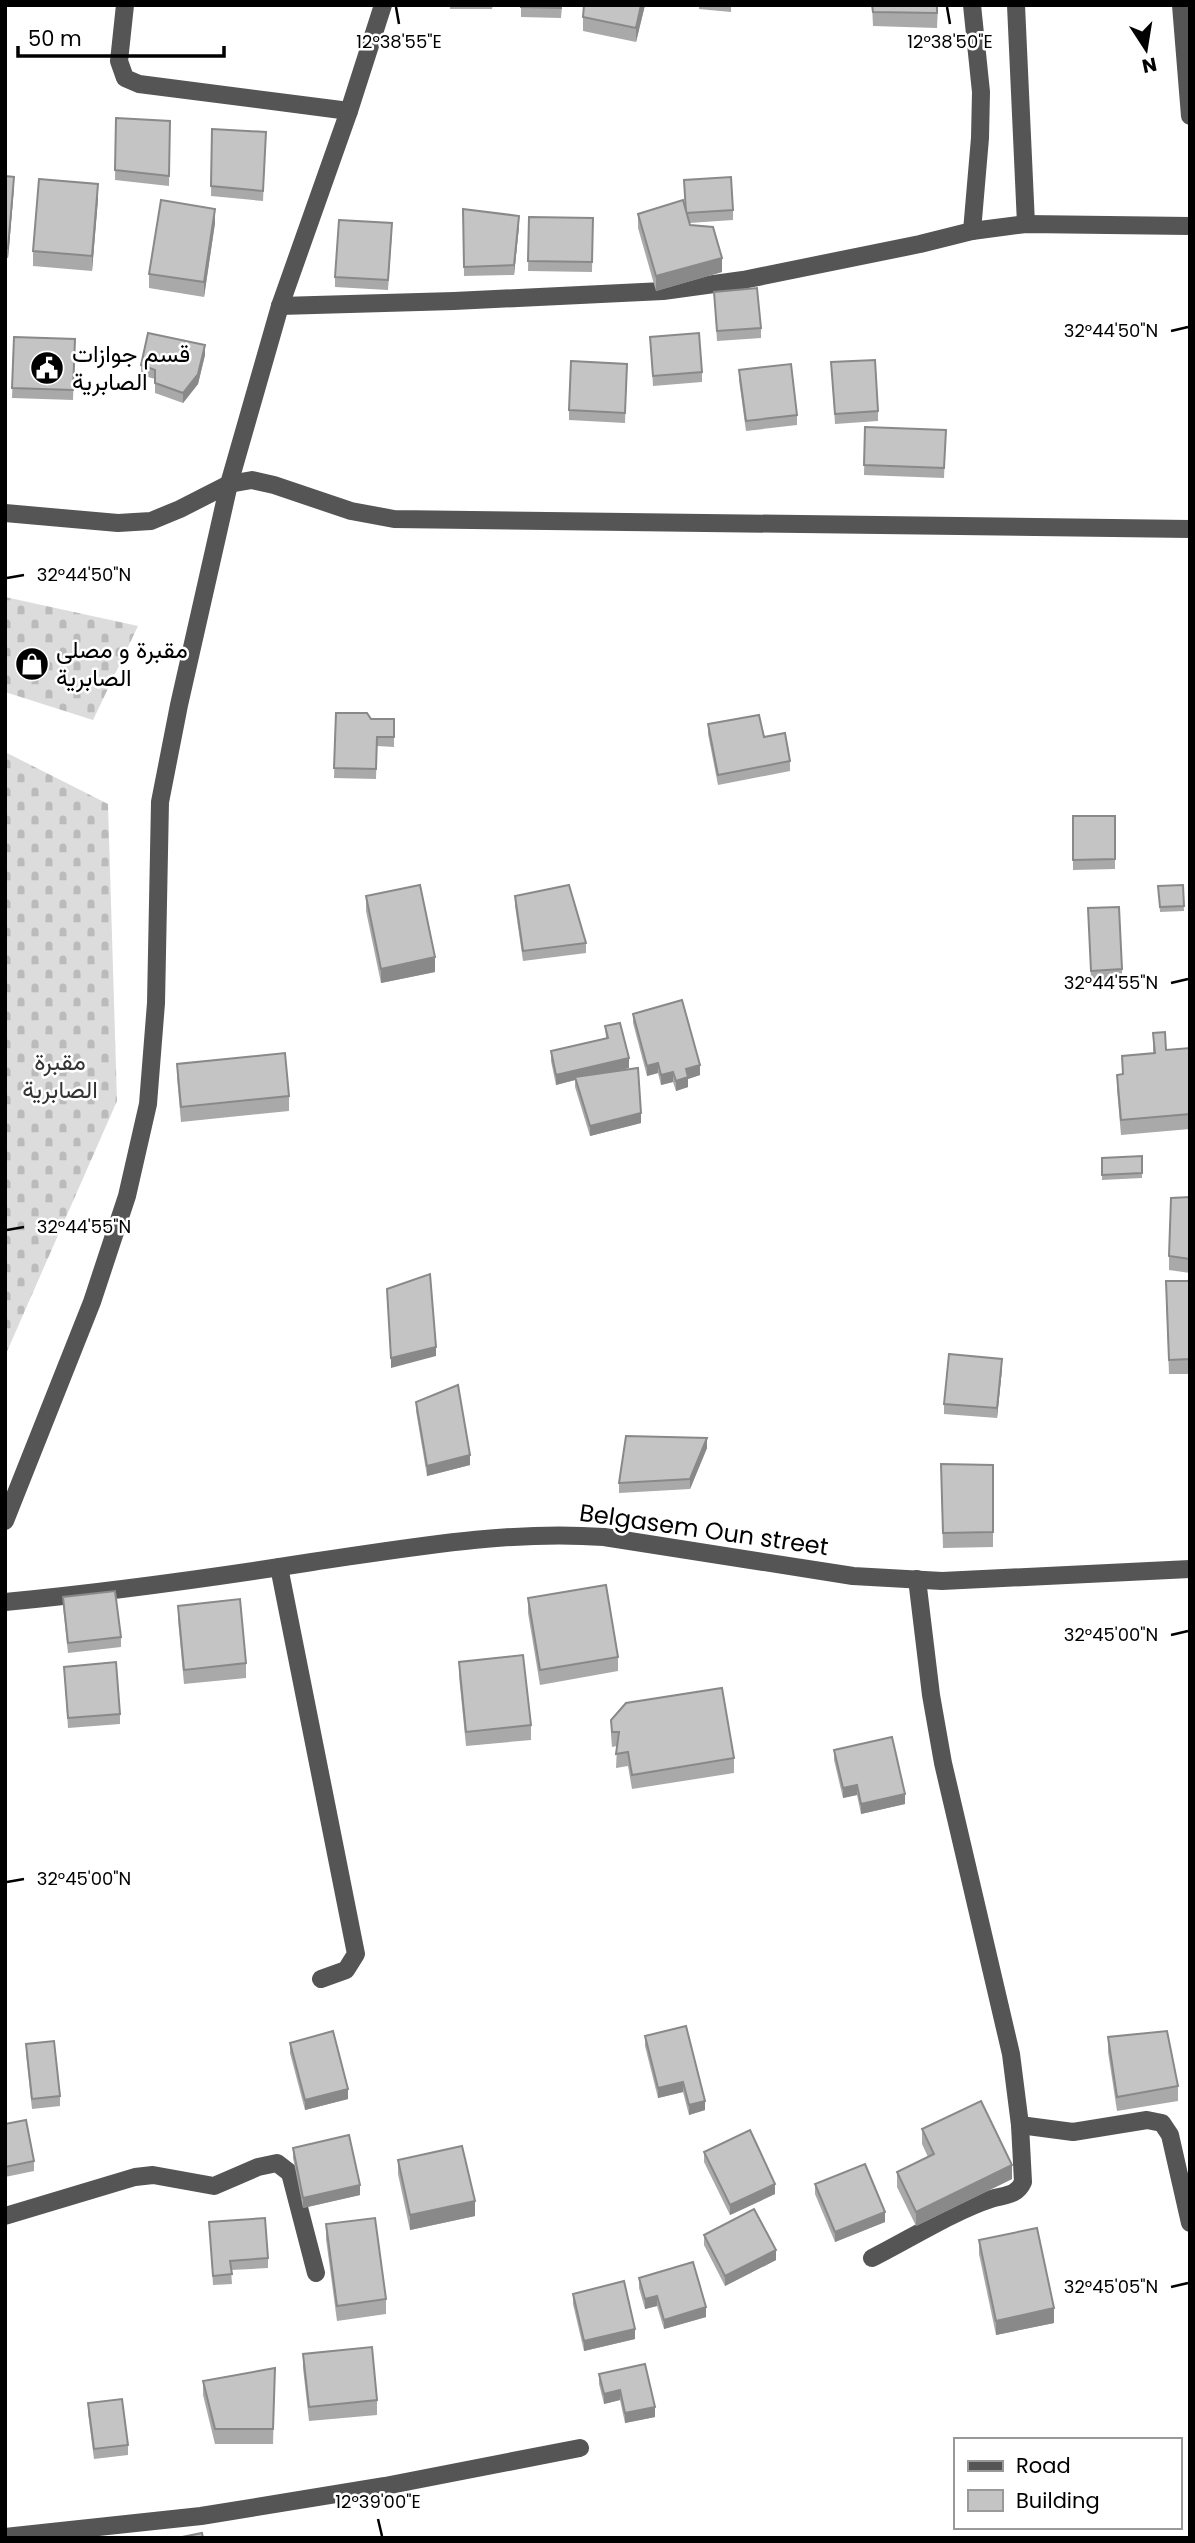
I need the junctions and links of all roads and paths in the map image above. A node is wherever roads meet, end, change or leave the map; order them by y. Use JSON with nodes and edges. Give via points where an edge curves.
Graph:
{"nodes":[{"id":1,"x":125,"y":5,"type":"edge"},
{"id":2,"x":383,"y":5,"type":"edge"},
{"id":3,"x":972,"y":5,"type":"edge"},
{"id":4,"x":1016,"y":5,"type":"edge"},
{"id":5,"x":1181,"y":5,"type":"edge"},
{"id":6,"x":349,"y":111,"type":"junction"},
{"id":7,"x":1190,"y":116,"type":"edge"},
{"id":8,"x":1026,"y":225,"type":"junction"},
{"id":9,"x":1190,"y":226,"type":"edge"},
{"id":10,"x":972,"y":231,"type":"junction"},
{"id":11,"x":280,"y":306,"type":"junction"},
{"id":12,"x":229,"y":484,"type":"junction"},
{"id":13,"x":5,"y":513,"type":"edge"},
{"id":14,"x":1190,"y":528,"type":"edge"},
{"id":15,"x":5,"y":1521,"type":"edge"},
{"id":16,"x":279,"y":1567,"type":"junction"},
{"id":17,"x":1190,"y":1569,"type":"edge"},
{"id":18,"x":918,"y":1579,"type":"junction"},
{"id":19,"x":5,"y":1602,"type":"edge"},
{"id":20,"x":321,"y":1979,"type":"dead end"},
{"id":21,"x":1020,"y":2125,"type":"junction"},
{"id":22,"x":5,"y":2216,"type":"edge"},
{"id":23,"x":1190,"y":2223,"type":"edge"},
{"id":24,"x":872,"y":2259,"type":"dead end"},
{"id":25,"x":316,"y":2273,"type":"dead end"},
{"id":26,"x":580,"y":2448,"type":"dead end"},
{"id":27,"x":5,"y":2537,"type":"edge"}],
"edges":[{"from":1,"to":6,"type":"street","via":[[119,61],[125,78],[139,85]]},
{"from":2,"to":6,"type":"street"},
{"from":3,"to":10,"type":"street","via":[[981,92]]},
{"from":4,"to":8,"type":"street"},
{"from":5,"to":7,"type":"street"},
{"from":6,"to":11,"type":"street"},
{"from":8,"to":9,"type":"street"},
{"from":8,"to":10,"type":"street"},
{"from":10,"to":11,"type":"street","via":[[743,280],[663,291]]},
{"from":11,"to":12,"type":"street"},
{"from":12,"to":13,"type":"street","via":[[150,521],[118,523]]},
{"from":12,"to":14,"type":"street","via":[[252,480],[351,511],[394,519]]},
{"from":12,"to":15,"type":"street","via":[[160,802],[157,990],[148,1104],[127,1196],[92,1302]]},
{"from":16,"to":18,"type":"street","name":"Belgasem Oun street","via":[[523,1535],[562,1534],[853,1576]]},
{"from":16,"to":19,"type":"street","name":"Belgasem Oun street"},
{"from":16,"to":20,"type":"street","via":[[356,1954],[346,1970]]},
{"from":17,"to":18,"type":"street","name":"Belgasem Oun street"},
{"from":18,"to":21,"type":"street","via":[[943,1763],[1011,2054]]},
{"from":21,"to":23,"type":"street","via":[[1073,2132],[1147,2120],[1161,2123],[1170,2134]]},
{"from":21,"to":24,"type":"street","via":[[1023,2182],[1017,2191],[976,2205]]},
{"from":22,"to":25,"type":"street","via":[[135,2177],[153,2175],[214,2186],[277,2163],[290,2173]]},
{"from":26,"to":27,"type":"street","via":[[201,2516]]}]}
